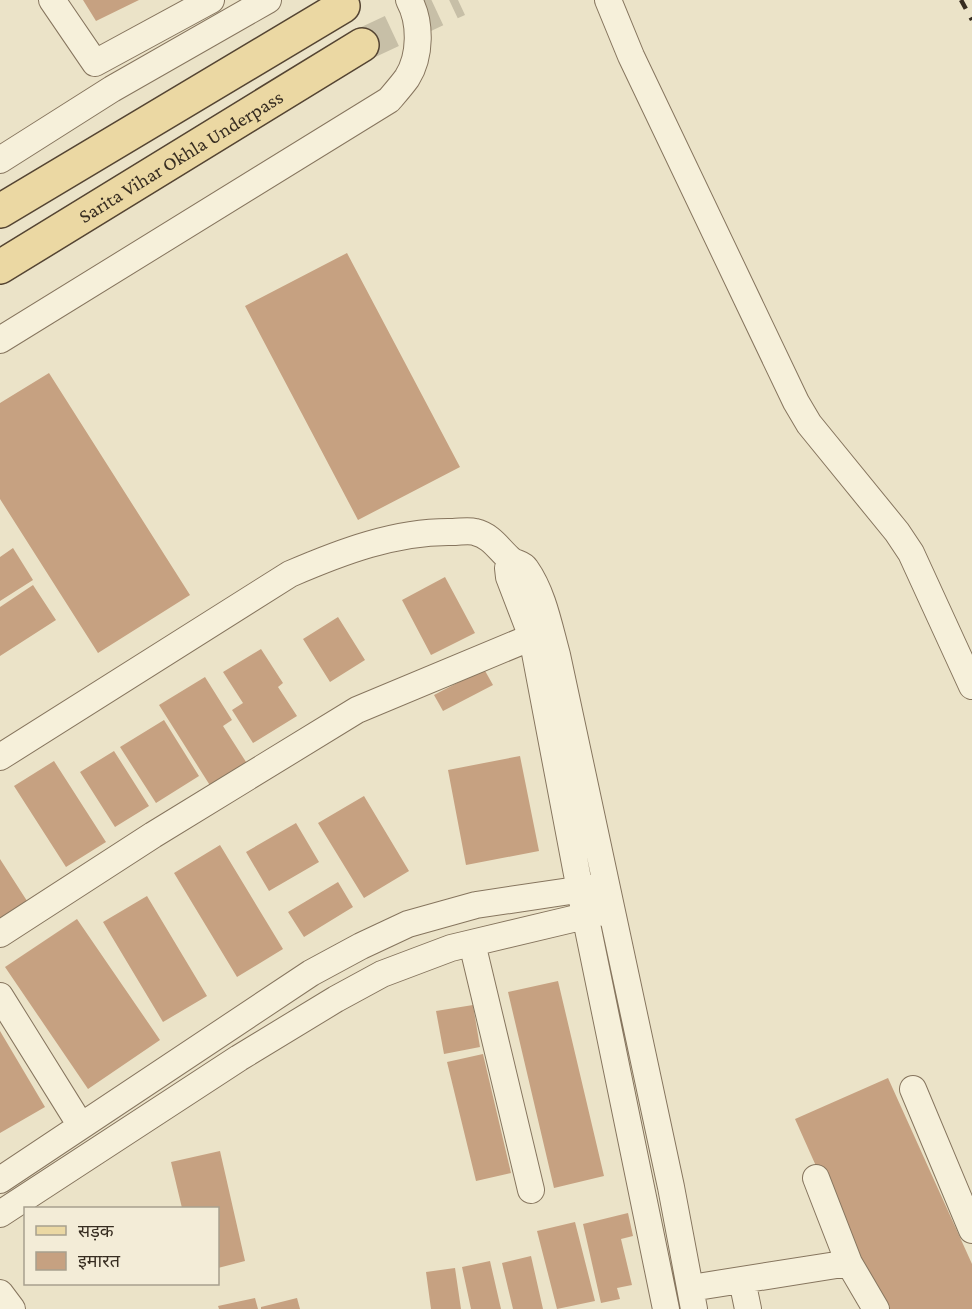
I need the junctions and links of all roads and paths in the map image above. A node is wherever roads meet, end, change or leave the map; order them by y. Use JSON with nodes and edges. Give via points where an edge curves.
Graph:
{"nodes":[{"id":1,"x":52,"y":0,"type":"edge"},
{"id":2,"x":268,"y":0,"type":"edge"},
{"id":3,"x":409,"y":0,"type":"edge"},
{"id":4,"x":608,"y":0,"type":"edge"},
{"id":5,"x":208,"y":2,"type":"edge"},
{"id":6,"x":343,"y":6,"type":"dead end"},
{"id":7,"x":218,"y":28,"type":"junction"},
{"id":8,"x":362,"y":45,"type":"tunnel mouth"},
{"id":9,"x":0,"y":160,"type":"edge"},
{"id":10,"x":0,"y":212,"type":"edge"},
{"id":11,"x":0,"y":267,"type":"edge"},
{"id":12,"x":0,"y":340,"type":"edge"},
{"id":13,"x":512,"y":561,"type":"junction"},
{"id":14,"x":532,"y":637,"type":"junction"},
{"id":15,"x":972,"y":686,"type":"edge"},
{"id":16,"x":0,"y":757,"type":"edge"},
{"id":17,"x":606,"y":885,"type":"junction"},
{"id":18,"x":583,"y":902,"type":"junction"},
{"id":19,"x":611,"y":910,"type":"junction"},
{"id":20,"x":0,"y":934,"type":"edge"},
{"id":21,"x":471,"y":943,"type":"junction"},
{"id":22,"x":0,"y":996,"type":"edge"},
{"id":23,"x":913,"y":1089,"type":"dead end"},
{"id":24,"x":81,"y":1126,"type":"junction"},
{"id":25,"x":816,"y":1178,"type":"dead end"},
{"id":26,"x":0,"y":1180,"type":"edge"},
{"id":27,"x":531,"y":1190,"type":"dead end"},
{"id":28,"x":0,"y":1214,"type":"edge"},
{"id":29,"x":972,"y":1230,"type":"edge"},
{"id":30,"x":849,"y":1263,"type":"junction"},
{"id":31,"x":742,"y":1280,"type":"junction"},
{"id":32,"x":0,"y":1293,"type":"edge"},
{"id":33,"x":683,"y":1304,"type":"edge"},
{"id":34,"x":12,"y":1309,"type":"edge"},
{"id":35,"x":748,"y":1309,"type":"edge"},
{"id":36,"x":876,"y":1309,"type":"edge"}],
"edges":[{"from":1,"to":5,"type":"street","via":[[95,63]]},
{"from":2,"to":7,"type":"street"},
{"from":3,"to":12,"type":"street","via":[[417,30],[416,58],[408,76],[389,100]]},
{"from":4,"to":15,"type":"street","via":[[796,402],[911,553]]},
{"from":5,"to":7,"type":"street"},
{"from":6,"to":10,"type":"main road"},
{"from":7,"to":9,"type":"street"},
{"from":8,"to":11,"type":"main road","name":"Sarita Vihar Okhla Underpass"},
{"from":13,"to":14,"type":"street","via":[[509,577]]},
{"from":13,"to":16,"type":"street","via":[[495,542],[476,532],[386,539],[335,555],[290,574]]},
{"from":13,"to":17,"type":"street","via":[[528,572],[545,609]]},
{"from":14,"to":18,"type":"street"},
{"from":14,"to":20,"type":"street","via":[[357,710]]},
{"from":17,"to":18,"type":"street"},
{"from":17,"to":19,"type":"street"},
{"from":18,"to":19,"type":"street"},
{"from":18,"to":21,"type":"street"},
{"from":18,"to":24,"type":"street","via":[[476,905],[408,924],[311,974]]},
{"from":18,"to":33,"type":"street"},
{"from":19,"to":33,"type":"street"},
{"from":21,"to":27,"type":"street"},
{"from":21,"to":28,"type":"street","via":[[382,974],[336,999]]},
{"from":22,"to":24,"type":"street"},
{"from":23,"to":29,"type":"street"},
{"from":24,"to":26,"type":"street"},
{"from":25,"to":30,"type":"street"},
{"from":30,"to":31,"type":"street"},
{"from":30,"to":36,"type":"street"},
{"from":31,"to":33,"type":"street"},
{"from":31,"to":35,"type":"street"},
{"from":32,"to":34,"type":"street"}]}
